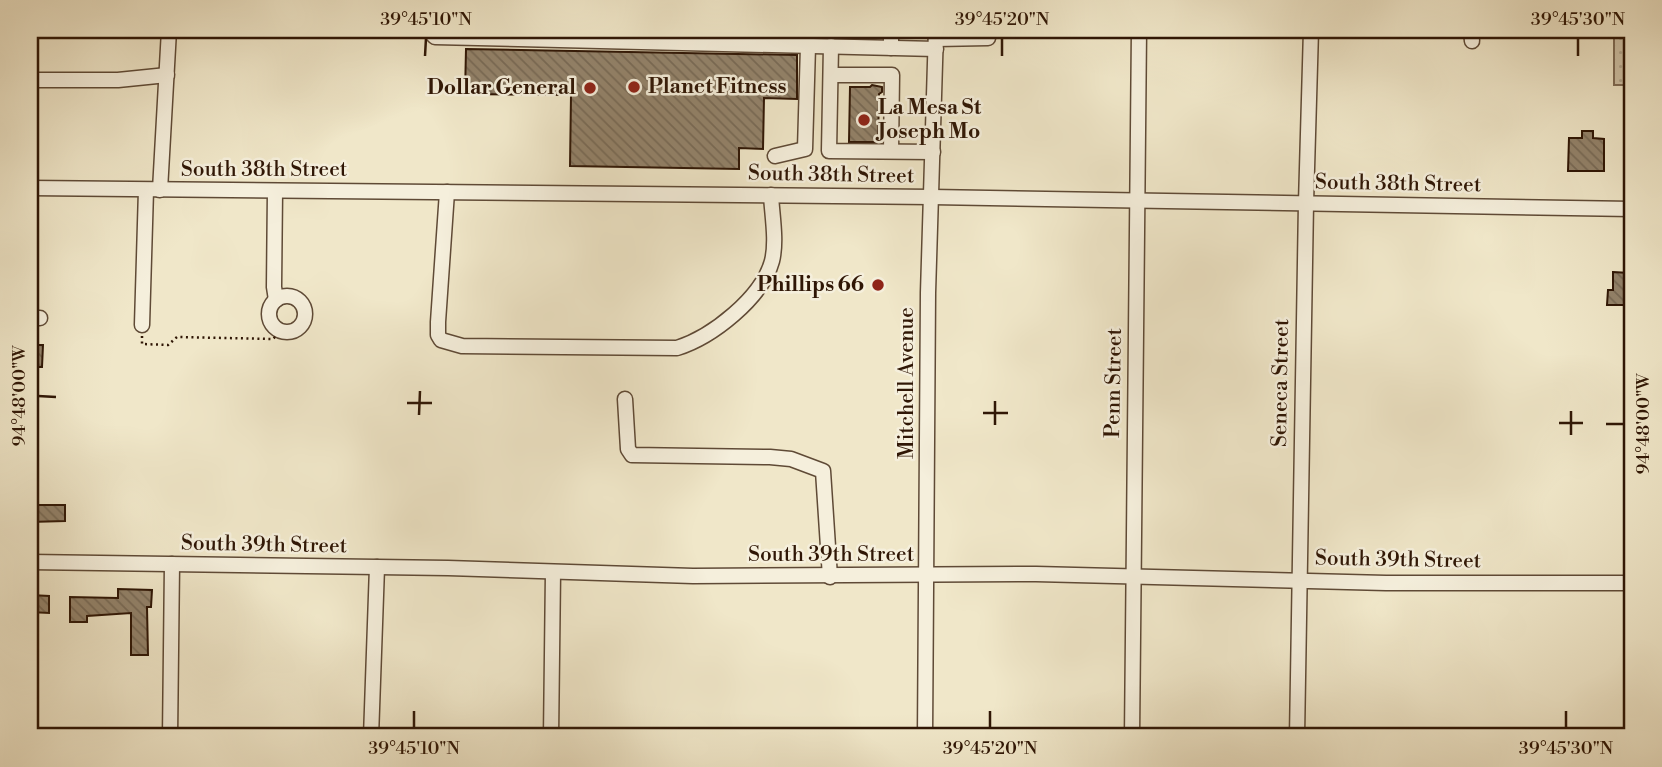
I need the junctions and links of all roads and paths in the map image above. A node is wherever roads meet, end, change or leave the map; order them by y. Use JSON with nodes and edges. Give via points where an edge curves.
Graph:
{"nodes":[{"id":1,"x":169,"y":30,"type":"edge"},
{"id":2,"x":428,"y":30,"type":"edge"},
{"id":3,"x":799,"y":30,"type":"edge"},
{"id":4,"x":891,"y":30,"type":"edge"},
{"id":5,"x":989,"y":30,"type":"edge"},
{"id":6,"x":1139,"y":30,"type":"edge"},
{"id":7,"x":1311,"y":30,"type":"edge"},
{"id":8,"x":455,"y":34,"type":"edge"},
{"id":9,"x":936,"y":39,"type":"edge"},
{"id":10,"x":803,"y":46,"type":"junction"},
{"id":11,"x":831,"y":46,"type":"junction"},
{"id":12,"x":891,"y":48,"type":"junction"},
{"id":13,"x":167,"y":75,"type":"junction"},
{"id":14,"x":831,"y":75,"type":"junction"},
{"id":15,"x":30,"y":80,"type":"edge"},
{"id":16,"x":891,"y":151,"type":"junction"},
{"id":17,"x":933,"y":152,"type":"junction"},
{"id":18,"x":775,"y":156,"type":"dead end"},
{"id":19,"x":30,"y":188,"type":"edge"},
{"id":20,"x":153,"y":190,"type":"junction"},
{"id":21,"x":275,"y":191,"type":"junction"},
{"id":22,"x":447,"y":192,"type":"junction"},
{"id":23,"x":771,"y":195,"type":"junction"},
{"id":24,"x":932,"y":197,"type":"junction"},
{"id":25,"x":1137,"y":201,"type":"junction"},
{"id":26,"x":1306,"y":203,"type":"junction"},
{"id":27,"x":1632,"y":209,"type":"edge"},
{"id":28,"x":276,"y":300,"type":"junction"},
{"id":29,"x":142,"y":325,"type":"joint"},
{"id":30,"x":281,"y":331,"type":"junction"},
{"id":31,"x":625,"y":399,"type":"dead end"},
{"id":32,"x":30,"y":562,"type":"edge"},
{"id":33,"x":172,"y":565,"type":"junction"},
{"id":34,"x":377,"y":567,"type":"junction"},
{"id":35,"x":553,"y":572,"type":"junction"},
{"id":36,"x":926,"y":576,"type":"junction"},
{"id":37,"x":1132,"y":576,"type":"junction"},
{"id":38,"x":830,"y":577,"type":"junction"},
{"id":39,"x":1298,"y":580,"type":"junction"},
{"id":40,"x":1632,"y":583,"type":"edge"},
{"id":41,"x":170,"y":737,"type":"edge"},
{"id":42,"x":371,"y":737,"type":"edge"},
{"id":43,"x":551,"y":737,"type":"edge"},
{"id":44,"x":925,"y":737,"type":"edge"},
{"id":45,"x":1132,"y":737,"type":"edge"},
{"id":46,"x":1297,"y":737,"type":"edge"}],
"edges":[{"from":1,"to":13,"type":"street"},
{"from":2,"to":8,"type":"street","via":[[435,37]]},
{"from":3,"to":10,"type":"street"},
{"from":4,"to":12,"type":"street"},
{"from":5,"to":9,"type":"street","via":[[988,38]]},
{"from":6,"to":25,"type":"street","name":"Penn Street"},
{"from":7,"to":26,"type":"street","name":"Seneca Street"},
{"from":8,"to":10,"type":"street"},
{"from":9,"to":12,"type":"street"},
{"from":9,"to":17,"type":"street","name":"Mitchell Avenue"},
{"from":10,"to":11,"type":"street"},
{"from":10,"to":18,"type":"street","via":[[805,149]]},
{"from":11,"to":12,"type":"street"},
{"from":11,"to":14,"type":"street"},
{"from":13,"to":15,"type":"street"},
{"from":13,"to":20,"type":"street"},
{"from":14,"to":16,"type":"street","via":[[830,151]]},
{"from":14,"to":16,"type":"street","via":[[892,75]]},
{"from":16,"to":17,"type":"street"},
{"from":17,"to":24,"type":"street","name":"Mitchell Avenue"},
{"from":19,"to":20,"type":"street","name":"South 38th Street"},
{"from":20,"to":21,"type":"street","name":"South 38th Street"},
{"from":20,"to":29,"type":"street"},
{"from":21,"to":22,"type":"street","name":"South 38th Street"},
{"from":21,"to":28,"type":"street"},
{"from":22,"to":23,"type":"street","name":"South 38th Street"},
{"from":22,"to":23,"type":"street","via":[[438,322],[441,340],[462,346],[677,348],[739,311],[761,286],[772,261]]},
{"from":23,"to":24,"type":"street","name":"South 38th Street"},
{"from":24,"to":25,"type":"street","name":"South 38th Street"},
{"from":24,"to":36,"type":"street","name":"Mitchell Avenue"},
{"from":25,"to":26,"type":"street","name":"South 38th Street"},
{"from":25,"to":37,"type":"street","name":"Penn Street"},
{"from":26,"to":27,"type":"street","name":"South 38th Street"},
{"from":26,"to":39,"type":"street","name":"Seneca Street"},
{"from":28,"to":30,"type":"street","via":[[270,321]]},
{"from":28,"to":30,"type":"street","via":[[293,298],[304,311],[299,328]]},
{"from":29,"to":30,"type":"path","via":[[142,344],[163,345],[177,337],[273,339]]},
{"from":31,"to":38,"type":"street","via":[[632,455],[770,457],[823,471]]},
{"from":32,"to":33,"type":"street","name":"South 39th Street"},
{"from":33,"to":34,"type":"street","name":"South 39th Street"},
{"from":33,"to":41,"type":"street"},
{"from":34,"to":35,"type":"street","name":"South 39th Street"},
{"from":34,"to":42,"type":"street"},
{"from":35,"to":38,"type":"street","name":"South 39th Street"},
{"from":35,"to":43,"type":"street"},
{"from":36,"to":37,"type":"street","name":"South 39th Street"},
{"from":36,"to":38,"type":"street","name":"South 39th Street"},
{"from":36,"to":44,"type":"street","name":"Mitchell Avenue"},
{"from":37,"to":39,"type":"street","name":"South 39th Street"},
{"from":37,"to":45,"type":"street","name":"Penn Street"},
{"from":39,"to":40,"type":"street","name":"South 39th Street"},
{"from":39,"to":46,"type":"street","name":"Seneca Street"}]}
